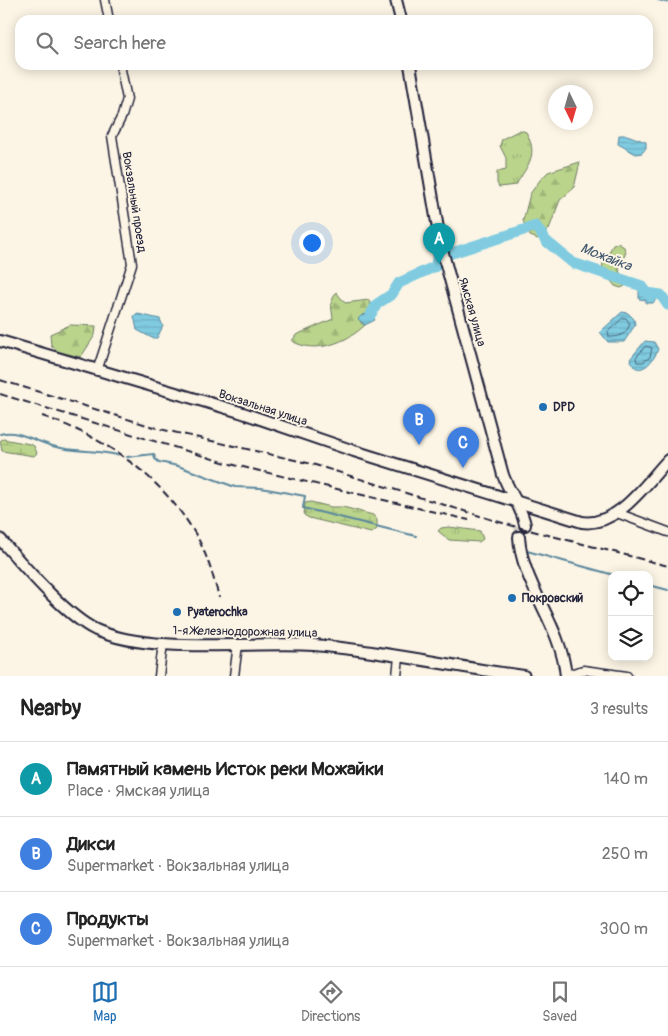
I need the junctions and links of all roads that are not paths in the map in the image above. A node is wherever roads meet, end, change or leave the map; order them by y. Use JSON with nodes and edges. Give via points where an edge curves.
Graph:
{"nodes":[{"id":1,"x":104,"y":0,"type":"edge"},
{"id":2,"x":396,"y":0,"type":"edge"},
{"id":3,"x":108,"y":15,"type":"edge"},
{"id":4,"x":400,"y":15,"type":"edge"},
{"id":5,"x":121,"y":70,"type":"edge"},
{"id":6,"x":411,"y":70,"type":"edge"},
{"id":7,"x":0,"y":341,"type":"edge"},
{"id":8,"x":97,"y":371,"type":"junction"},
{"id":9,"x":668,"y":460,"type":"edge"},
{"id":10,"x":503,"y":475,"type":"junction"},
{"id":11,"x":474,"y":487,"type":"junction"},
{"id":12,"x":497,"y":496,"type":"junction"},
{"id":13,"x":516,"y":503,"type":"junction"},
{"id":14,"x":545,"y":512,"type":"junction"},
{"id":15,"x":617,"y":513,"type":"junction"},
{"id":16,"x":522,"y":522,"type":"junction"},
{"id":17,"x":668,"y":532,"type":"edge"},
{"id":18,"x":521,"y":537,"type":"tunnel mouth"},
{"id":19,"x":0,"y":540,"type":"edge"},
{"id":20,"x":163,"y":643,"type":"junction"},
{"id":21,"x":238,"y":644,"type":"junction"},
{"id":22,"x":399,"y":657,"type":"junction"},
{"id":23,"x":159,"y":676,"type":"edge"},
{"id":24,"x":234,"y":676,"type":"edge"},
{"id":25,"x":397,"y":676,"type":"edge"},
{"id":26,"x":524,"y":676,"type":"edge"},
{"id":27,"x":565,"y":676,"type":"edge"},
{"id":28,"x":627,"y":676,"type":"edge"}],
"edges":[{"from":1,"to":3,"type":"street"},
{"from":2,"to":4,"type":"main road"},
{"from":5,"to":8,"type":"street","name":"Вокзальный проезд","via":[[127,99],[112,136],[132,264]]},
{"from":6,"to":10,"type":"main road","name":"Ямская улица","via":[[442,246]]},
{"from":7,"to":8,"type":"main road","name":"Вокзальная улица"},
{"from":8,"to":11,"type":"main road","name":"Вокзальная улица","via":[[240,412]]},
{"from":9,"to":15,"type":"main road"},
{"from":10,"to":11,"type":"main road","via":[[498,489]]},
{"from":10,"to":13,"type":"main road","name":"Ямская улица"},
{"from":11,"to":12,"type":"main road","name":"Вокзальная улица"},
{"from":12,"to":13,"type":"main road","name":"Вокзальная улица"},
{"from":12,"to":16,"type":"main road"},
{"from":13,"to":14,"type":"main road","name":"Вокзальная улица"},
{"from":13,"to":16,"type":"main road","name":"Ямская улица"},
{"from":14,"to":15,"type":"main road","name":"Вокзальная улица","via":[[587,523],[605,520]]},
{"from":14,"to":16,"type":"main road"},
{"from":15,"to":17,"type":"street"},
{"from":18,"to":27,"type":"main road","via":[[523,562],[555,630]]},
{"from":19,"to":20,"type":"main road","name":"1-я Железнодорожная улица","via":[[53,595],[90,626],[119,637]]},
{"from":20,"to":21,"type":"main road","name":"1-я Железнодорожная улица"},
{"from":20,"to":23,"type":"street"},
{"from":21,"to":22,"type":"main road","name":"1-я Железнодорожная улица","via":[[318,646]]},
{"from":21,"to":24,"type":"street"},
{"from":22,"to":25,"type":"street"},
{"from":22,"to":26,"type":"main road","name":"1-я Железнодорожная улица"},
{"from":27,"to":28,"type":"street","via":[[583,670]]}]}
